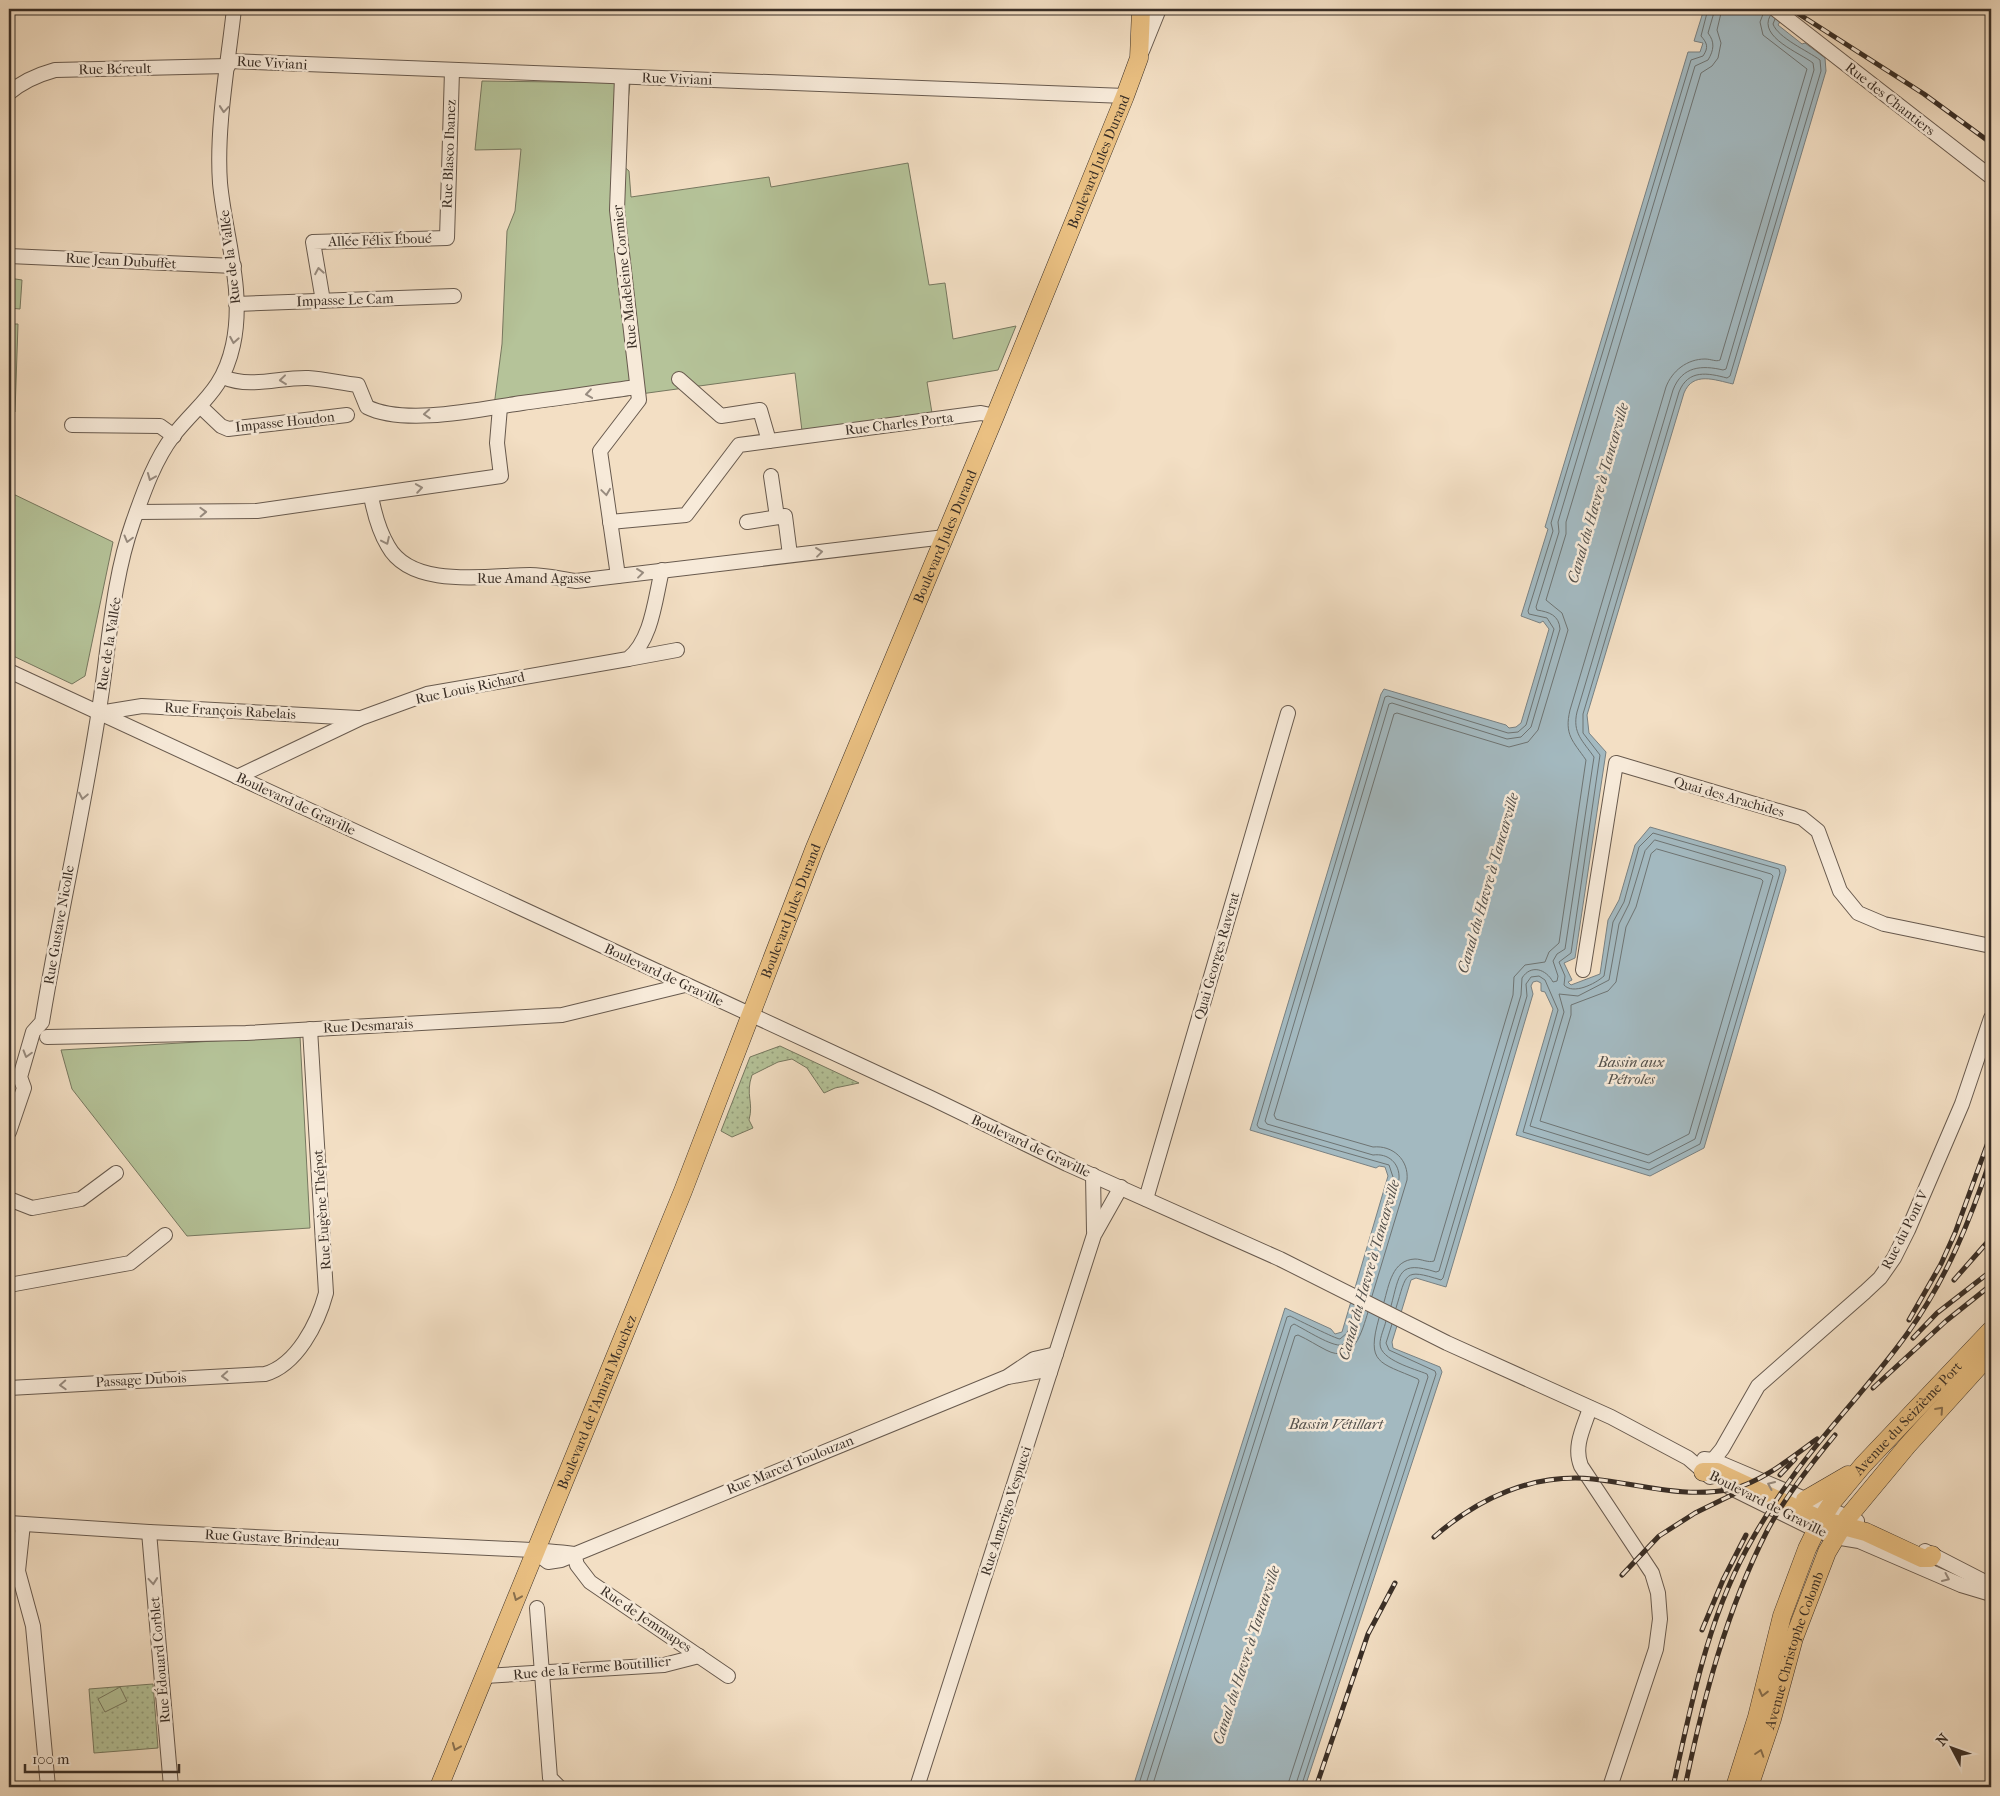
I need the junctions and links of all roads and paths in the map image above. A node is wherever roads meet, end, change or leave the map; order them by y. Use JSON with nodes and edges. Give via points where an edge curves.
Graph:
{"nodes":[{"id":1,"x":234,"y":9,"type":"edge"},
{"id":2,"x":1141,"y":9,"type":"edge"},
{"id":3,"x":1159,"y":9,"type":"edge"},
{"id":4,"x":1775,"y":9,"type":"edge"},
{"id":5,"x":1139,"y":58,"type":"junction"},
{"id":6,"x":228,"y":63,"type":"junction"},
{"id":7,"x":452,"y":70,"type":"junction"},
{"id":8,"x":622,"y":77,"type":"junction"},
{"id":9,"x":9,"y":93,"type":"edge"},
{"id":10,"x":1125,"y":96,"type":"junction"},
{"id":11,"x":1991,"y":177,"type":"edge"},
{"id":12,"x":446,"y":238,"type":"joint"},
{"id":13,"x":9,"y":256,"type":"edge"},
{"id":14,"x":234,"y":266,"type":"junction"},
{"id":15,"x":454,"y":296,"type":"dead end"},
{"id":16,"x":323,"y":301,"type":"junction"},
{"id":17,"x":236,"y":304,"type":"junction"},
{"id":18,"x":223,"y":377,"type":"junction"},
{"id":19,"x":678,"y":379,"type":"dead end"},
{"id":20,"x":637,"y":387,"type":"junction"},
{"id":21,"x":500,"y":406,"type":"junction"},
{"id":22,"x":201,"y":407,"type":"junction"},
{"id":23,"x":347,"y":415,"type":"dead end"},
{"id":24,"x":995,"y":416,"type":"junction"},
{"id":25,"x":72,"y":425,"type":"dead end"},
{"id":26,"x":174,"y":436,"type":"junction"},
{"id":27,"x":769,"y":441,"type":"junction"},
{"id":28,"x":771,"y":476,"type":"dead end"},
{"id":29,"x":371,"y":496,"type":"junction"},
{"id":30,"x":137,"y":512,"type":"junction"},
{"id":31,"x":777,"y":517,"type":"junction"},
{"id":32,"x":610,"y":522,"type":"junction"},
{"id":33,"x":747,"y":522,"type":"dead end"},
{"id":34,"x":945,"y":537,"type":"junction"},
{"id":35,"x":790,"y":555,"type":"junction"},
{"id":36,"x":662,"y":570,"type":"junction"},
{"id":37,"x":618,"y":576,"type":"junction"},
{"id":38,"x":676,"y":650,"type":"dead end"},
{"id":39,"x":628,"y":659,"type":"junction"},
{"id":40,"x":9,"y":671,"type":"edge"},
{"id":41,"x":99,"y":712,"type":"junction"},
{"id":42,"x":1288,"y":714,"type":"dead end"},
{"id":43,"x":361,"y":718,"type":"junction"},
{"id":44,"x":237,"y":776,"type":"junction"},
{"id":45,"x":1991,"y":946,"type":"edge"},
{"id":46,"x":1583,"y":970,"type":"dead end"},
{"id":47,"x":685,"y":985,"type":"junction"},
{"id":48,"x":751,"y":1015,"type":"junction"},
{"id":49,"x":1991,"y":1018,"type":"edge"},
{"id":50,"x":310,"y":1029,"type":"junction"},
{"id":51,"x":48,"y":1037,"type":"dead end"},
{"id":52,"x":9,"y":1132,"type":"edge"},
{"id":53,"x":116,"y":1173,"type":"dead end"},
{"id":54,"x":1093,"y":1175,"type":"junction"},
{"id":55,"x":1121,"y":1187,"type":"junction"},
{"id":56,"x":9,"y":1199,"type":"edge"},
{"id":57,"x":1146,"y":1199,"type":"junction"},
{"id":58,"x":165,"y":1235,"type":"dead end"},
{"id":59,"x":1094,"y":1235,"type":"junction"},
{"id":60,"x":9,"y":1284,"type":"edge"},
{"id":61,"x":1991,"y":1330,"type":"edge"},
{"id":62,"x":1056,"y":1354,"type":"junction"},
{"id":63,"x":1990,"y":1356,"type":"edge"},
{"id":64,"x":274,"y":1371,"type":"joint"},
{"id":65,"x":1050,"y":1372,"type":"junction"},
{"id":66,"x":1007,"y":1377,"type":"junction"},
{"id":67,"x":9,"y":1388,"type":"edge"},
{"id":68,"x":1927,"y":1400,"type":"junction"},
{"id":69,"x":1590,"y":1408,"type":"junction"},
{"id":70,"x":1863,"y":1465,"type":"junction"},
{"id":71,"x":1708,"y":1466,"type":"junction"},
{"id":72,"x":1805,"y":1500,"type":"junction"},
{"id":73,"x":16,"y":1524,"type":"edge"},
{"id":74,"x":1832,"y":1524,"type":"junction"},
{"id":75,"x":149,"y":1532,"type":"junction"},
{"id":76,"x":535,"y":1552,"type":"junction"},
{"id":77,"x":574,"y":1554,"type":"junction"},
{"id":78,"x":1932,"y":1555,"type":"joint"},
{"id":79,"x":1991,"y":1585,"type":"edge"},
{"id":80,"x":1991,"y":1594,"type":"edge"},
{"id":81,"x":537,"y":1608,"type":"dead end"},
{"id":82,"x":699,"y":1656,"type":"junction"},
{"id":83,"x":542,"y":1673,"type":"junction"},
{"id":84,"x":485,"y":1676,"type":"junction"},
{"id":85,"x":728,"y":1676,"type":"dead end"},
{"id":86,"x":48,"y":1787,"type":"edge"},
{"id":87,"x":171,"y":1787,"type":"edge"},
{"id":88,"x":439,"y":1787,"type":"edge"},
{"id":89,"x":559,"y":1787,"type":"edge"},
{"id":90,"x":917,"y":1787,"type":"edge"},
{"id":91,"x":1610,"y":1787,"type":"edge"},
{"id":92,"x":1734,"y":1787,"type":"edge"},
{"id":93,"x":1749,"y":1787,"type":"edge"}],
"edges":[{"from":1,"to":6,"type":"street","name":"Rue de la Vallée"},
{"from":2,"to":5,"type":"main road","name":"Boulevard Jules Durand"},
{"from":3,"to":5,"type":"street","name":"Boulevard Jules Durand"},
{"from":4,"to":11,"type":"street","name":"Rue des Chantiers"},
{"from":5,"to":10,"type":"main road","name":"Boulevard Jules Durand"},
{"from":6,"to":7,"type":"street","name":"Rue Viviani"},
{"from":6,"to":9,"type":"street","name":"Rue Béreult","via":[[55,70],[32,77]]},
{"from":6,"to":14,"type":"street","name":"Rue de la Vallée","one_way":true,"via":[[219,160],[220,185]]},
{"from":7,"to":8,"type":"street","name":"Rue Viviani"},
{"from":7,"to":12,"type":"street","name":"Rue Blasco Ibanez"},
{"from":8,"to":10,"type":"street","name":"Rue Viviani"},
{"from":8,"to":20,"type":"street","name":"Rue Madeleine Cormier","via":[[617,210]]},
{"from":10,"to":24,"type":"main road","name":"Boulevard Jules Durand"},
{"from":16,"to":12,"type":"street","name":"Allée Félix Éboué","one_way":true,"via":[[314,242]]},
{"from":13,"to":14,"type":"street","name":"Rue Jean Dubuffet"},
{"from":14,"to":17,"type":"street","name":"Rue de la Vallée"},
{"from":15,"to":16,"type":"street","name":"Impasse Le Cam"},
{"from":16,"to":17,"type":"street","name":"Impasse Le Cam"},
{"from":17,"to":18,"type":"street","name":"Rue de la Vallée","one_way":true,"via":[[234,343]]},
{"from":21,"to":18,"type":"street","one_way":true,"via":[[407,416],[367,407],[358,385],[307,378],[235,382]]},
{"from":18,"to":22,"type":"street","name":"Rue de la Vallée"},
{"from":19,"to":27,"type":"street","via":[[721,416],[760,410]]},
{"from":20,"to":21,"type":"street","one_way":true},
{"from":20,"to":32,"type":"street","name":"Rue Madeleine Cormier","one_way":true,"via":[[639,400],[600,451]]},
{"from":29,"to":21,"type":"street","one_way":true,"via":[[501,476],[497,443]]},
{"from":22,"to":23,"type":"street","name":"Impasse Houdon","via":[[221,426],[228,428]]},
{"from":22,"to":26,"type":"street","name":"Rue de la Vallée"},
{"from":24,"to":27,"type":"street","name":"Rue Charles Porta","via":[[982,413]]},
{"from":24,"to":34,"type":"main road","name":"Boulevard Jules Durand"},
{"from":25,"to":26,"type":"street","via":[[160,426]]},
{"from":26,"to":30,"type":"street","name":"Rue de la Vallée","one_way":true,"via":[[162,453]]},
{"from":27,"to":32,"type":"street","name":"Rue Charles Porta","via":[[739,445],[686,515]]},
{"from":28,"to":31,"type":"street"},
{"from":30,"to":29,"type":"street","one_way":true,"via":[[257,511]]},
{"from":29,"to":37,"type":"street","name":"Rue Amand Agasse","one_way":true,"via":[[388,547],[400,559],[428,573],[461,578],[532,575],[576,581]]},
{"from":30,"to":41,"type":"street","name":"Rue de la Vallée","one_way":true,"via":[[117,588]]},
{"from":31,"to":33,"type":"street"},
{"from":31,"to":35,"type":"street","via":[[785,516]]},
{"from":32,"to":37,"type":"street"},
{"from":35,"to":34,"type":"street","name":"Rue Amand Agasse","one_way":true},
{"from":34,"to":48,"type":"main road","name":"Boulevard Jules Durand","via":[[814,850]]},
{"from":35,"to":36,"type":"street","name":"Rue Amand Agasse"},
{"from":37,"to":36,"type":"street","name":"Rue Amand Agasse","one_way":true},
{"from":36,"to":39,"type":"street","via":[[646,633],[641,645]]},
{"from":38,"to":39,"type":"street","name":"Rue Louis Richard"},
{"from":39,"to":43,"type":"street","name":"Rue Louis Richard","via":[[426,694]]},
{"from":40,"to":41,"type":"street","name":"Boulevard de Graville"},
{"from":41,"to":43,"type":"street","name":"Rue François Rabelais","via":[[142,706]]},
{"from":41,"to":44,"type":"street","name":"Boulevard de Graville"},
{"from":41,"to":52,"type":"street","name":"Rue Gustave Nicolle","one_way":true,"via":[[43,1018],[34,1032],[20,1077],[24,1088]]},
{"from":42,"to":57,"type":"street","name":"Quai Georges Raverat"},
{"from":43,"to":44,"type":"street","name":"Rue Louis Richard"},
{"from":44,"to":47,"type":"street","name":"Boulevard de Graville"},
{"from":45,"to":46,"type":"street","name":"Quai des Arachides","via":[[1884,924],[1858,913],[1840,891],[1818,831],[1802,818],[1616,763]]},
{"from":47,"to":48,"type":"street","name":"Boulevard de Graville"},
{"from":47,"to":50,"type":"street","name":"Rue Desmarais","via":[[562,1015]]},
{"from":48,"to":54,"type":"street","name":"Boulevard de Graville"},
{"from":48,"to":76,"type":"main road","name":"Boulevard de l'Amiral Mouchez","via":[[683,1191]]},
{"from":49,"to":71,"type":"street","name":"Rue du Pont V","via":[[1962,1104],[1894,1258],[1880,1278],[1758,1386]]},
{"from":50,"to":51,"type":"street","name":"Rue Desmarais"},
{"from":50,"to":64,"type":"street","name":"Rue Eugène Thépot","via":[[326,1294],[312,1332]]},
{"from":53,"to":56,"type":"street","via":[[81,1200],[32,1208]]},
{"from":54,"to":55,"type":"street","name":"Boulevard de Graville"},
{"from":54,"to":59,"type":"street","name":"Rue Amerigo Vespucci"},
{"from":55,"to":57,"type":"street","name":"Boulevard de Graville"},
{"from":55,"to":59,"type":"street","name":"Rue Amerigo Vespucci"},
{"from":57,"to":69,"type":"street","name":"Boulevard de Graville"},
{"from":58,"to":60,"type":"street","via":[[130,1263]]},
{"from":59,"to":62,"type":"street","name":"Rue Amerigo Vespucci"},
{"from":61,"to":68,"type":"main road","name":"Avenue du Seizième Port"},
{"from":62,"to":65,"type":"street","name":"Rue Amerigo Vespucci"},
{"from":62,"to":66,"type":"street","name":"Rue Marcel Toulouzan","via":[[1034,1360]]},
{"from":74,"to":63,"type":"main road","name":"Avenue du Seizième Port","one_way":true},
{"from":64,"to":67,"type":"street","name":"Passage Dubois","one_way":true},
{"from":65,"to":66,"type":"street","name":"Rue Marcel Toulouzan"},
{"from":65,"to":90,"type":"street","name":"Rue Amerigo Vespucci"},
{"from":66,"to":77,"type":"street","name":"Rue Marcel Toulouzan"},
{"from":68,"to":70,"type":"main road","name":"Avenue du Seizième Port"},
{"from":68,"to":74,"type":"main road","via":[[1906,1434]]},
{"from":69,"to":71,"type":"street","name":"Boulevard de Graville"},
{"from":69,"to":91,"type":"street","via":[[1577,1447],[1580,1466],[1652,1573],[1660,1619],[1656,1649]]},
{"from":70,"to":72,"type":"main road"},
{"from":70,"to":74,"type":"main road","name":"Avenue du Seizième Port"},
{"from":72,"to":71,"type":"street","name":"Boulevard de Graville","one_way":true},
{"from":71,"to":74,"type":"main road"},
{"from":72,"to":74,"type":"street","name":"Boulevard de Graville"},
{"from":73,"to":75,"type":"street","name":"Rue Gustave Brindeau"},
{"from":73,"to":86,"type":"street","via":[[18,1570],[33,1626]]},
{"from":74,"to":78,"type":"main road","via":[[1866,1532],[1922,1558]]},
{"from":74,"to":80,"type":"street","name":"Boulevard de Graville","one_way":true,"via":[[1859,1540],[1961,1585]]},
{"from":74,"to":92,"type":"main road","one_way":true,"via":[[1782,1616],[1757,1717]]},
{"from":93,"to":74,"type":"main road","name":"Avenue Christophe Colomb","one_way":true,"via":[[1794,1638],[1827,1552]]},
{"from":75,"to":76,"type":"street","name":"Rue Gustave Brindeau","via":[[512,1548]]},
{"from":75,"to":87,"type":"street","name":"Rue Édouard Corblet","one_way":true},
{"from":76,"to":77,"type":"street","name":"Rue Marcel Toulouzan"},
{"from":76,"to":84,"type":"main road","name":"Boulevard de l'Amiral Mouchez","one_way":true},
{"from":77,"to":82,"type":"street","name":"Rue de Jemmapes","via":[[580,1570],[590,1582]]},
{"from":78,"to":79,"type":"street"},
{"from":81,"to":83,"type":"street"},
{"from":82,"to":83,"type":"street","name":"Rue de la Ferme Boutillier","via":[[664,1665]]},
{"from":82,"to":85,"type":"street","name":"Rue de Jemmapes"},
{"from":83,"to":84,"type":"street","name":"Rue de la Ferme Boutillier"},
{"from":83,"to":89,"type":"street","via":[[550,1778]]},
{"from":84,"to":88,"type":"main road","name":"Boulevard de l'Amiral Mouchez","one_way":true}]}
